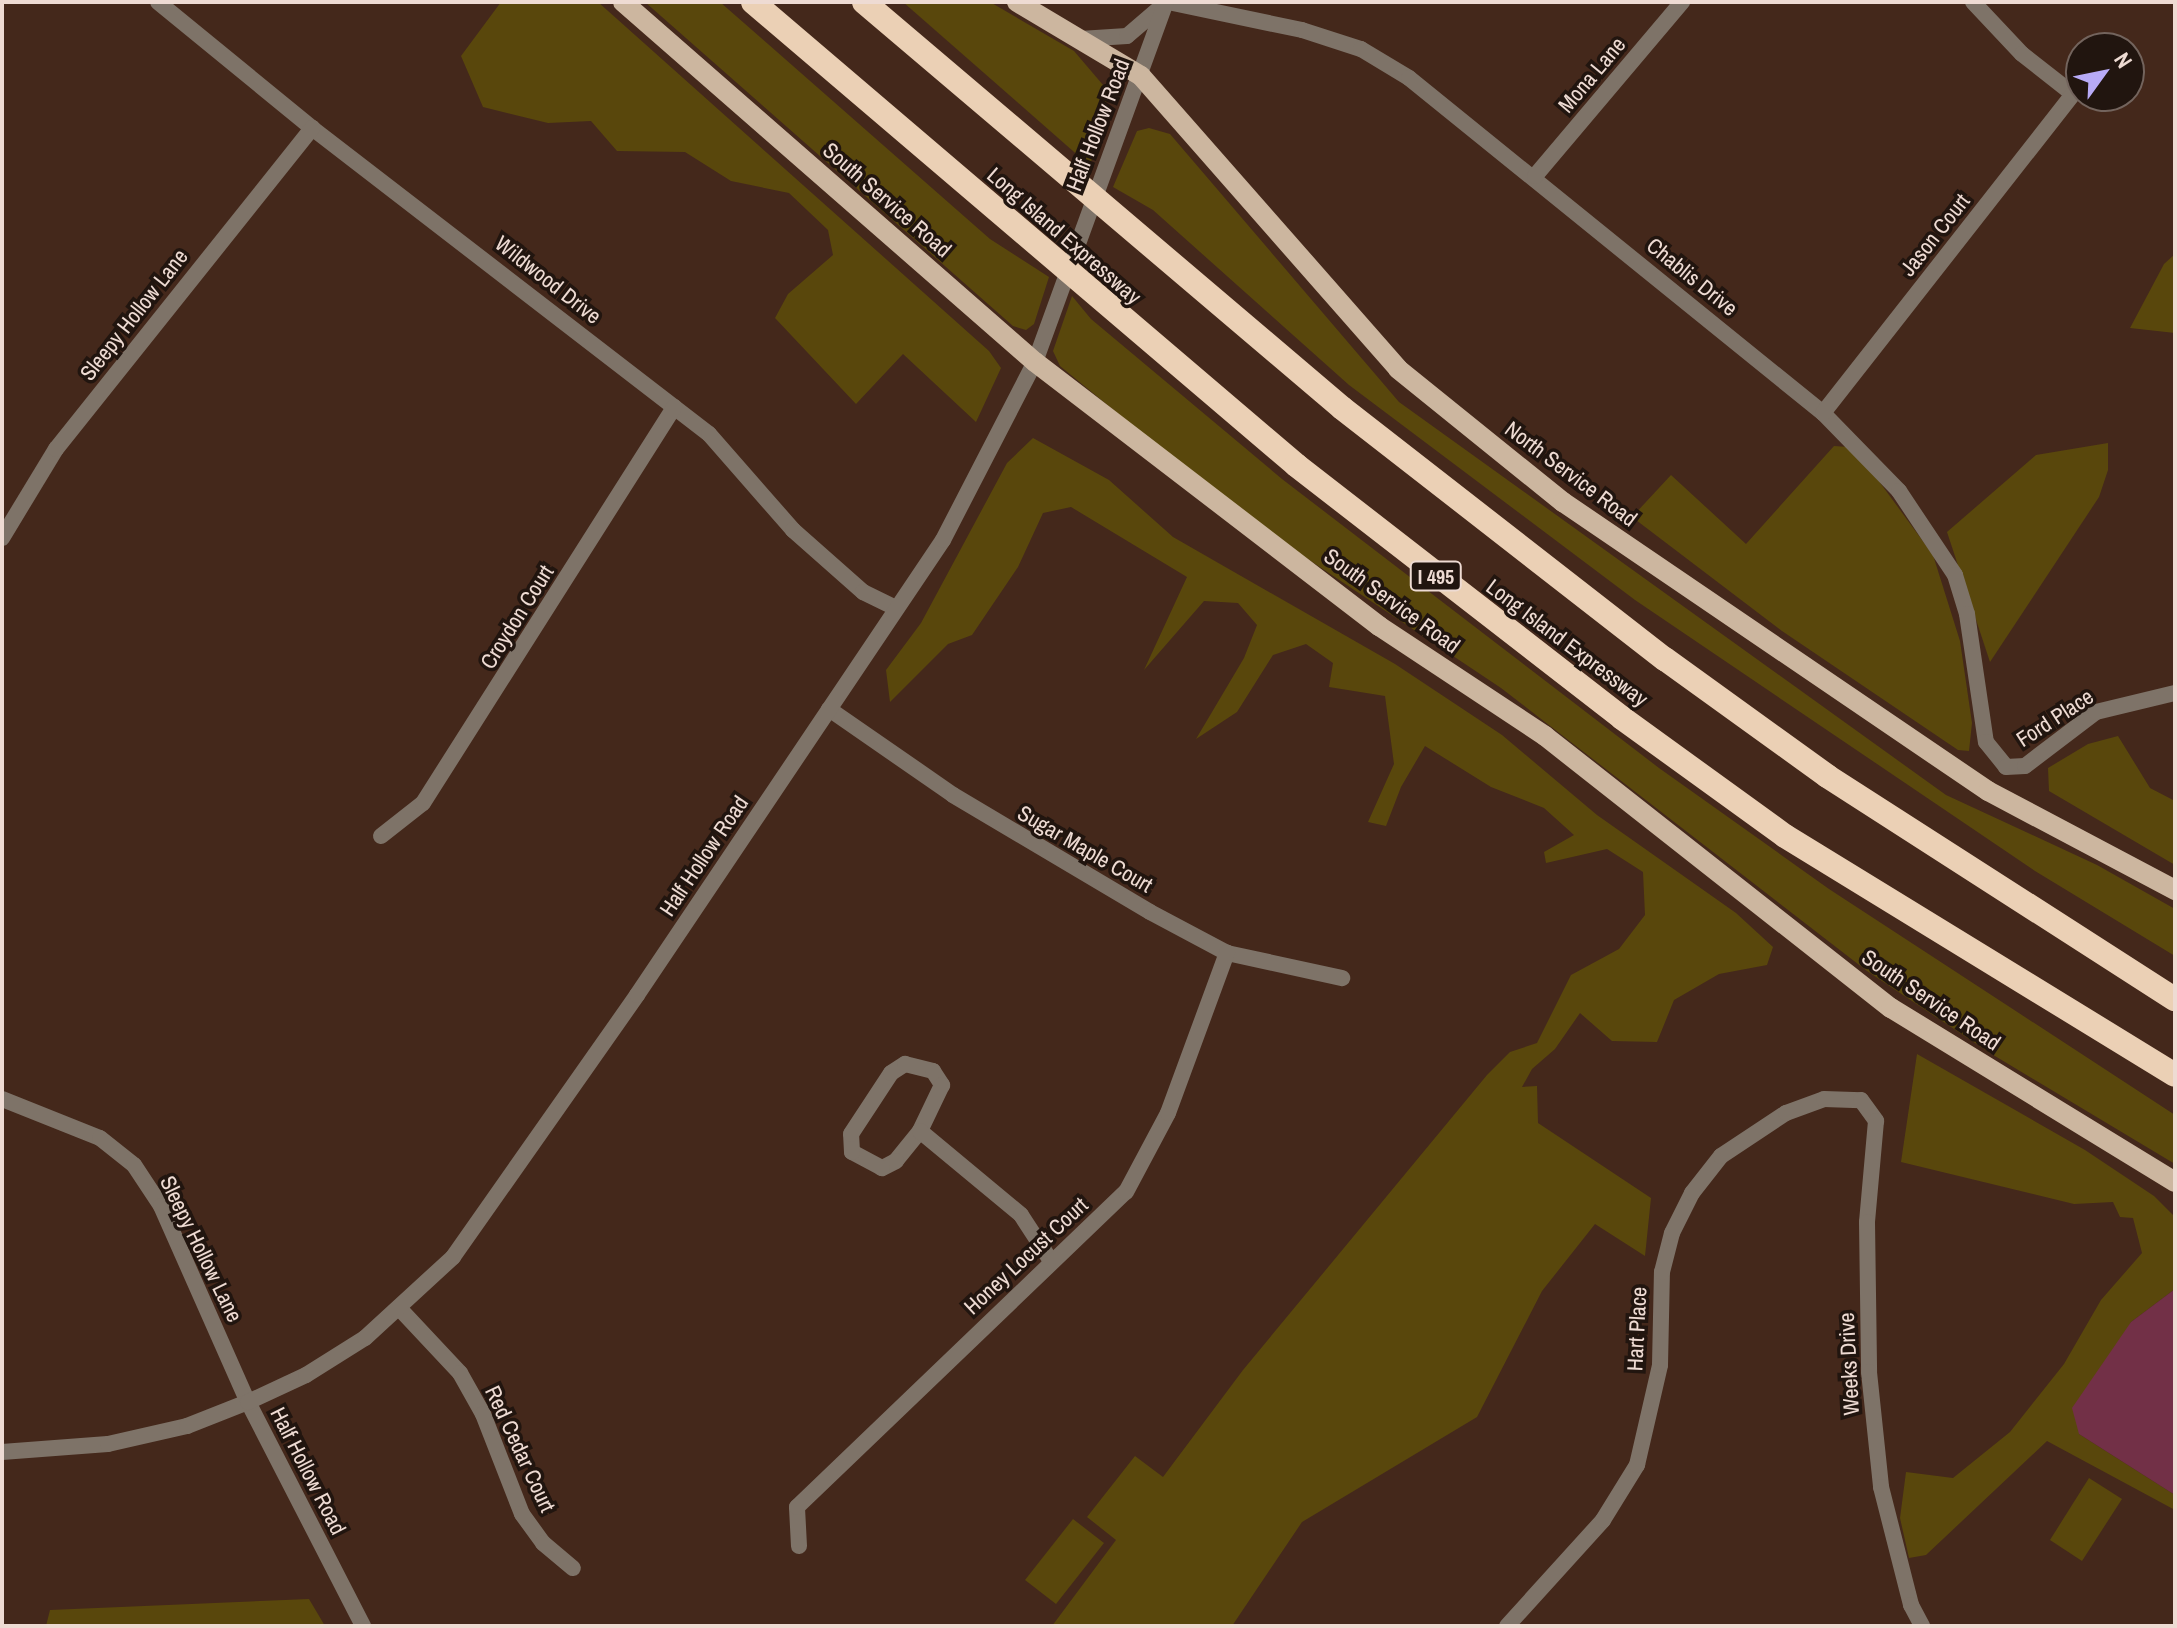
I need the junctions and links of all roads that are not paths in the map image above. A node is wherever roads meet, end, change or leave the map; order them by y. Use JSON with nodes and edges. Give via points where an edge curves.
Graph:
{"nodes":[{"id":1,"x":158,"y":2,"type":"edge"},
{"id":2,"x":623,"y":2,"type":"edge"},
{"id":3,"x":753,"y":2,"type":"edge"},
{"id":4,"x":864,"y":2,"type":"edge"},
{"id":5,"x":1017,"y":2,"type":"edge"},
{"id":6,"x":1167,"y":2,"type":"edge"},
{"id":7,"x":1682,"y":2,"type":"edge"},
{"id":8,"x":1973,"y":2,"type":"edge"},
{"id":9,"x":1080,"y":39,"type":"junction"},
{"id":10,"x":1141,"y":76,"type":"junction"},
{"id":11,"x":2065,"y":81,"type":"edge"},
{"id":12,"x":2065,"y":104,"type":"edge"},
{"id":13,"x":312,"y":128,"type":"junction"},
{"id":14,"x":1535,"y":176,"type":"junction"},
{"id":15,"x":1035,"y":362,"type":"junction"},
{"id":16,"x":674,"y":407,"type":"junction"},
{"id":17,"x":1823,"y":413,"type":"junction"},
{"id":18,"x":2,"y":538,"type":"edge"},
{"id":19,"x":896,"y":608,"type":"junction"},
{"id":20,"x":2175,"y":693,"type":"edge"},
{"id":21,"x":829,"y":709,"type":"junction"},
{"id":22,"x":2006,"y":767,"type":"joint"},
{"id":23,"x":381,"y":836,"type":"dead end"},
{"id":24,"x":2175,"y":890,"type":"edge"},
{"id":25,"x":1227,"y":953,"type":"junction"},
{"id":26,"x":1342,"y":978,"type":"dead end"},
{"id":27,"x":2175,"y":999,"type":"edge"},
{"id":28,"x":2175,"y":1075,"type":"edge"},
{"id":29,"x":2,"y":1099,"type":"edge"},
{"id":30,"x":1861,"y":1100,"type":"joint"},
{"id":31,"x":920,"y":1131,"type":"junction"},
{"id":32,"x":2175,"y":1182,"type":"edge"},
{"id":33,"x":1051,"y":1261,"type":"junction"},
{"id":34,"x":400,"y":1309,"type":"junction"},
{"id":35,"x":248,"y":1402,"type":"junction"},
{"id":36,"x":2,"y":1452,"type":"edge"},
{"id":37,"x":799,"y":1546,"type":"dead end"},
{"id":38,"x":573,"y":1568,"type":"dead end"},
{"id":39,"x":363,"y":1626,"type":"edge"},
{"id":40,"x":1507,"y":1626,"type":"edge"},
{"id":41,"x":1922,"y":1626,"type":"edge"}],
"edges":[{"from":1,"to":13,"type":"street","name":"Wildwood Drive"},
{"from":2,"to":15,"type":"main road","name":"South Service Road"},
{"from":3,"to":28,"type":"highway","name":"Long Island Expressway","number":"I 495","via":[[1284,454],[1622,718],[1785,836]]},
{"from":4,"to":27,"type":"highway","name":"Long Island Expressway","via":[[1342,408],[1665,659],[1827,776]]},
{"from":5,"to":9,"type":"main road","name":"North Service Road"},
{"from":6,"to":9,"type":"street","via":[[1127,36]]},
{"from":6,"to":10,"type":"street","name":"Half Hollow Road"},
{"from":6,"to":14,"type":"street","name":"Chablis Drive","via":[[1302,30],[1361,49],[1409,78]]},
{"from":7,"to":14,"type":"street","name":"Mona Lane"},
{"from":8,"to":11,"type":"street","via":[[2022,54]]},
{"from":9,"to":10,"type":"main road","name":"North Service Road"},
{"from":10,"to":15,"type":"street","name":"Half Hollow Road"},
{"from":10,"to":24,"type":"main road","name":"North Service Road","via":[[1398,369],[1563,502],[1988,791]]},
{"from":12,"to":17,"type":"street","name":"Jason Court"},
{"from":13,"to":16,"type":"street","name":"Wildwood Drive"},
{"from":13,"to":18,"type":"street","name":"Sleepy Hollow Lane","via":[[56,449]]},
{"from":14,"to":17,"type":"street","name":"Chablis Drive"},
{"from":15,"to":19,"type":"street","name":"Half Hollow Road","via":[[950,527]]},
{"from":15,"to":32,"type":"main road","name":"South Service Road","via":[[1379,626],[1545,736],[1891,1008]]},
{"from":16,"to":19,"type":"street","name":"Wildwood Drive","via":[[709,434],[793,530],[863,592]]},
{"from":16,"to":23,"type":"street","name":"Croydon Court","via":[[431,791]]},
{"from":17,"to":22,"type":"street","name":"Chablis Drive","via":[[1899,491],[1955,575],[1967,614],[1986,742]]},
{"from":19,"to":21,"type":"street","name":"Half Hollow Road"},
{"from":20,"to":22,"type":"street","name":"Ford Place","via":[[2096,712],[2025,766]]},
{"from":21,"to":25,"type":"street","name":"Sugar Maple Court","via":[[953,795]]},
{"from":21,"to":34,"type":"street","name":"Half Hollow Road","via":[[453,1257]]},
{"from":25,"to":26,"type":"street","name":"Sugar Maple Court"},
{"from":25,"to":33,"type":"street","name":"Honey Locust Court","via":[[1146,1160],[1126,1192]]},
{"from":29,"to":35,"type":"street","name":"Sleepy Hollow Lane","via":[[100,1138],[134,1165],[161,1206]]},
{"from":30,"to":40,"type":"street","name":"Hart Place","via":[[1824,1099],[1786,1113],[1721,1156],[1692,1193],[1672,1233],[1662,1272],[1660,1365],[1637,1465],[1603,1520]]},
{"from":30,"to":41,"type":"street","name":"Weeks Drive","via":[[1876,1121],[1867,1282],[1881,1487],[1911,1605]]},
{"from":31,"to":31,"type":"street","via":[[942,1085],[933,1071],[905,1064],[891,1073],[851,1134],[852,1152],[882,1168],[896,1161]]},
{"from":31,"to":33,"type":"street","via":[[1021,1215]]},
{"from":33,"to":37,"type":"street","name":"Honey Locust Court","via":[[797,1507]]},
{"from":34,"to":35,"type":"street","name":"Half Hollow Road","via":[[306,1375]]},
{"from":34,"to":38,"type":"street","name":"Red Cedar Court","via":[[460,1373],[483,1414],[522,1514],[543,1543]]},
{"from":35,"to":36,"type":"street","via":[[187,1426],[108,1444]]},
{"from":35,"to":39,"type":"street","name":"Half Hollow Road"}]}
